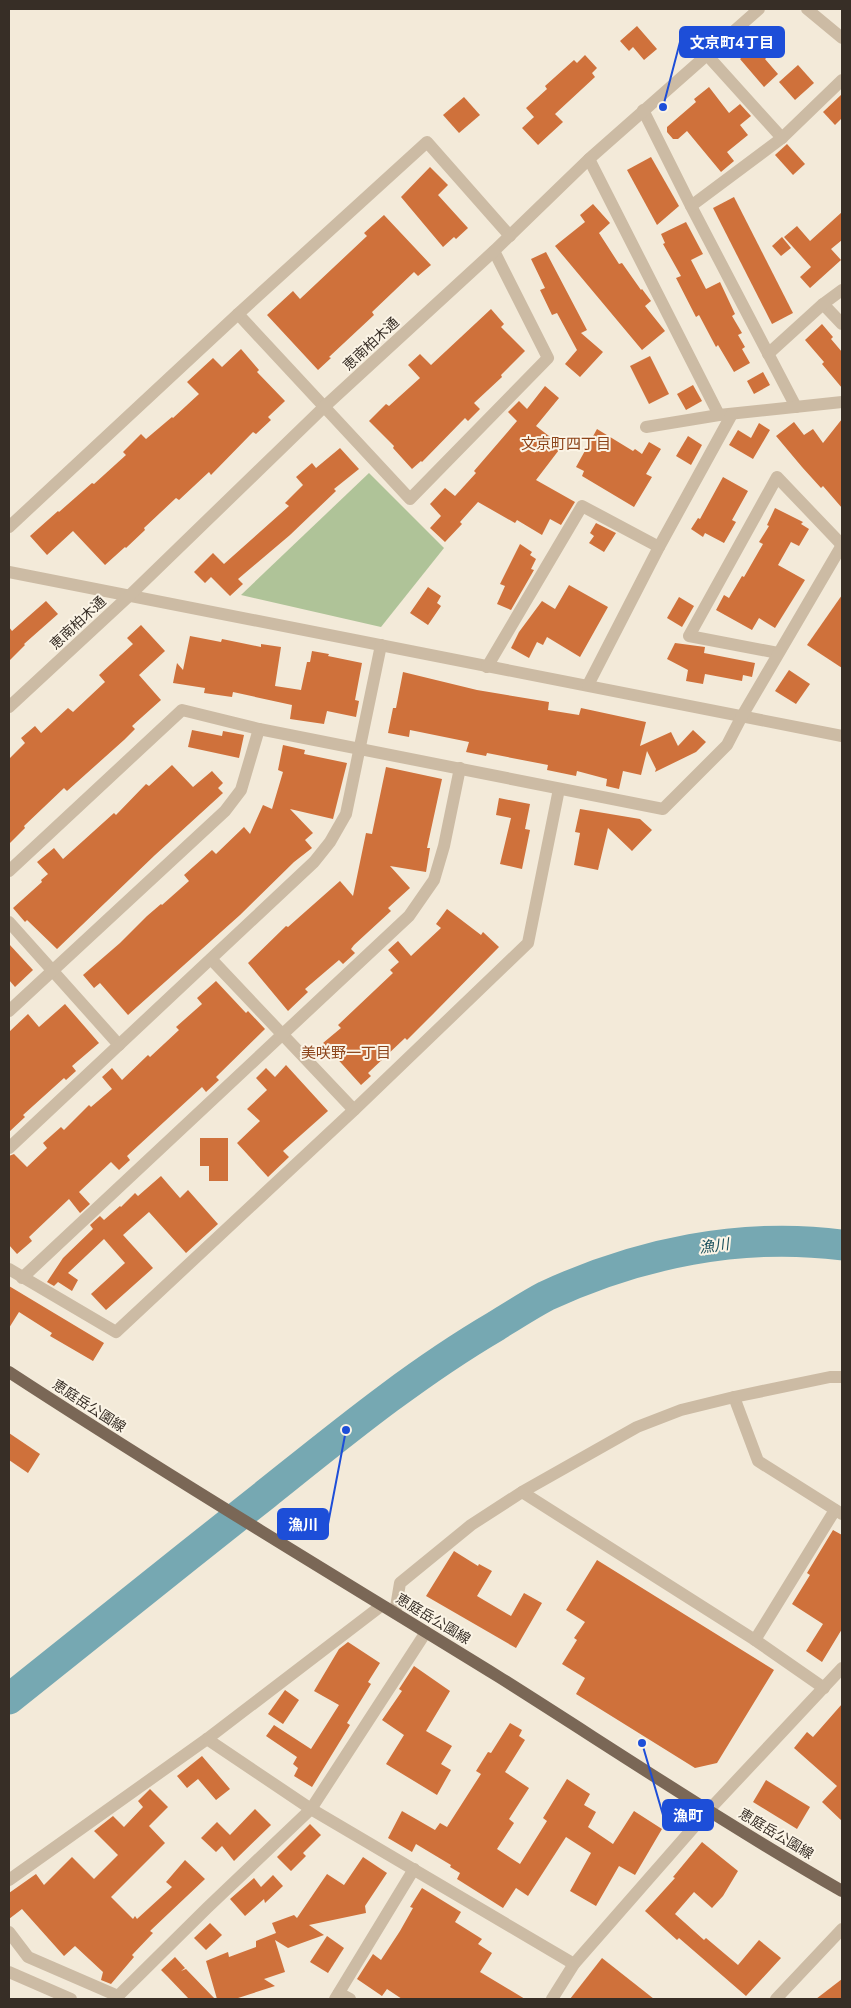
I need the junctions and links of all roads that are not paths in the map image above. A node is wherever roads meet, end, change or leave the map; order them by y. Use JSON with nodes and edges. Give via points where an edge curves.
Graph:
{"nodes":[{"id":1,"x":759,"y":9,"type":"edge"},
{"id":2,"x":807,"y":9,"type":"edge"},
{"id":3,"x":842,"y":38,"type":"edge"},
{"id":4,"x":707,"y":55,"type":"junction"},
{"id":5,"x":842,"y":80,"type":"edge"},
{"id":6,"x":643,"y":110,"type":"junction"},
{"id":7,"x":782,"y":138,"type":"junction"},
{"id":8,"x":588,"y":159,"type":"junction"},
{"id":9,"x":690,"y":206,"type":"junction"},
{"id":10,"x":510,"y":236,"type":"junction"},
{"id":11,"x":494,"y":251,"type":"junction"},
{"id":12,"x":842,"y":290,"type":"edge"},
{"id":13,"x":823,"y":304,"type":"junction"},
{"id":14,"x":238,"y":314,"type":"junction"},
{"id":15,"x":842,"y":324,"type":"edge"},
{"id":16,"x":768,"y":354,"type":"junction"},
{"id":17,"x":842,"y":402,"type":"edge"},
{"id":18,"x":324,"y":407,"type":"junction"},
{"id":19,"x":796,"y":407,"type":"junction"},
{"id":20,"x":726,"y":414,"type":"junction"},
{"id":21,"x":646,"y":427,"type":"dead end"},
{"id":22,"x":9,"y":527,"type":"edge"},
{"id":23,"x":842,"y":545,"type":"edge"},
{"id":24,"x":659,"y":547,"type":"junction"},
{"id":25,"x":9,"y":572,"type":"edge"},
{"id":26,"x":130,"y":595,"type":"junction"},
{"id":27,"x":381,"y":645,"type":"junction"},
{"id":28,"x":778,"y":653,"type":"junction"},
{"id":29,"x":487,"y":667,"type":"junction"},
{"id":30,"x":588,"y":684,"type":"junction"},
{"id":31,"x":9,"y":708,"type":"edge"},
{"id":32,"x":742,"y":716,"type":"junction"},
{"id":33,"x":259,"y":730,"type":"junction"},
{"id":34,"x":840,"y":731,"type":"edge"},
{"id":35,"x":360,"y":748,"type":"junction"},
{"id":36,"x":460,"y":768,"type":"junction"},
{"id":37,"x":559,"y":789,"type":"junction"},
{"id":38,"x":9,"y":871,"type":"edge"},
{"id":39,"x":9,"y":922,"type":"edge"},
{"id":40,"x":211,"y":958,"type":"junction"},
{"id":41,"x":53,"y":970,"type":"junction"},
{"id":42,"x":9,"y":1010,"type":"edge"},
{"id":43,"x":282,"y":1033,"type":"junction"},
{"id":44,"x":119,"y":1045,"type":"junction"},
{"id":45,"x":354,"y":1110,"type":"junction"},
{"id":46,"x":9,"y":1148,"type":"edge"},
{"id":47,"x":9,"y":1269,"type":"edge"},
{"id":48,"x":22,"y":1278,"type":"junction"},
{"id":49,"x":9,"y":1372,"type":"edge"},
{"id":50,"x":842,"y":1377,"type":"edge"},
{"id":51,"x":734,"y":1397,"type":"junction"},
{"id":52,"x":522,"y":1492,"type":"junction"},
{"id":53,"x":839,"y":1512,"type":"edge"},
{"id":54,"x":380,"y":1606,"type":"junction"},
{"id":55,"x":395,"y":1613,"type":"junction"},
{"id":56,"x":426,"y":1632,"type":"junction"},
{"id":57,"x":755,"y":1640,"type":"junction"},
{"id":58,"x":842,"y":1668,"type":"edge"},
{"id":59,"x":824,"y":1688,"type":"junction"},
{"id":60,"x":206,"y":1739,"type":"junction"},
{"id":61,"x":311,"y":1810,"type":"junction"},
{"id":62,"x":708,"y":1811,"type":"junction"},
{"id":63,"x":414,"y":1869,"type":"junction"},
{"id":64,"x":9,"y":1880,"type":"edge"},
{"id":65,"x":842,"y":1891,"type":"edge"},
{"id":66,"x":842,"y":1929,"type":"edge"},
{"id":67,"x":9,"y":1932,"type":"edge"},
{"id":68,"x":574,"y":1964,"type":"junction"},
{"id":69,"x":10,"y":1975,"type":"edge"},
{"id":70,"x":341,"y":1997,"type":"edge"},
{"id":71,"x":117,"y":1998,"type":"edge"},
{"id":72,"x":780,"y":1998,"type":"edge"},
{"id":73,"x":71,"y":1999,"type":"edge"},
{"id":74,"x":552,"y":1999,"type":"edge"}],
"edges":[{"from":1,"to":4,"type":"street","name":"恵南柏木通"},
{"from":2,"to":3,"type":"street"},
{"from":4,"to":6,"type":"street","name":"恵南柏木通"},
{"from":4,"to":7,"type":"street"},
{"from":5,"to":7,"type":"street"},
{"from":6,"to":8,"type":"street","name":"恵南柏木通"},
{"from":6,"to":9,"type":"street"},
{"from":7,"to":9,"type":"street"},
{"from":8,"to":10,"type":"street","name":"恵南柏木通"},
{"from":8,"to":20,"type":"street"},
{"from":9,"to":16,"type":"street"},
{"from":10,"to":11,"type":"street","name":"恵南柏木通"},
{"from":10,"to":14,"type":"street","via":[[427,142]]},
{"from":11,"to":18,"type":"street","name":"恵南柏木通"},
{"from":11,"to":18,"type":"street","via":[[548,358],[410,499]]},
{"from":12,"to":13,"type":"street"},
{"from":13,"to":15,"type":"street"},
{"from":13,"to":16,"type":"street"},
{"from":14,"to":18,"type":"street"},
{"from":14,"to":22,"type":"street"},
{"from":16,"to":19,"type":"street"},
{"from":17,"to":19,"type":"street"},
{"from":18,"to":26,"type":"street","name":"恵南柏木通"},
{"from":19,"to":20,"type":"street"},
{"from":20,"to":21,"type":"street"},
{"from":20,"to":24,"type":"street"},
{"from":23,"to":28,"type":"street"},
{"from":23,"to":28,"type":"street","via":[[777,477],[689,636]]},
{"from":24,"to":29,"type":"street","via":[[582,506]]},
{"from":24,"to":30,"type":"street"},
{"from":25,"to":26,"type":"street"},
{"from":26,"to":27,"type":"street"},
{"from":26,"to":31,"type":"street","name":"恵南柏木通"},
{"from":27,"to":29,"type":"street"},
{"from":27,"to":35,"type":"street"},
{"from":28,"to":32,"type":"street"},
{"from":29,"to":30,"type":"street"},
{"from":30,"to":32,"type":"street"},
{"from":32,"to":34,"type":"street"},
{"from":32,"to":37,"type":"street","via":[[727,745],[663,809]]},
{"from":33,"to":35,"type":"street"},
{"from":33,"to":38,"type":"street","via":[[182,710]]},
{"from":33,"to":41,"type":"street","via":[[241,790],[225,811]]},
{"from":35,"to":36,"type":"street"},
{"from":35,"to":40,"type":"street","via":[[346,814],[330,842],[314,862]]},
{"from":36,"to":37,"type":"street"},
{"from":36,"to":43,"type":"street","via":[[434,880],[409,916]]},
{"from":37,"to":45,"type":"street","via":[[528,943]]},
{"from":39,"to":41,"type":"street"},
{"from":40,"to":43,"type":"street"},
{"from":40,"to":44,"type":"street"},
{"from":41,"to":42,"type":"street"},
{"from":41,"to":44,"type":"street"},
{"from":43,"to":45,"type":"street"},
{"from":43,"to":48,"type":"street"},
{"from":44,"to":46,"type":"street"},
{"from":45,"to":48,"type":"street","via":[[116,1332]]},
{"from":47,"to":48,"type":"street"},
{"from":49,"to":54,"type":"main road","name":"恵庭岳公園線"},
{"from":50,"to":51,"type":"street","via":[[830,1376]]},
{"from":51,"to":52,"type":"street","via":[[682,1410],[637,1427]]},
{"from":51,"to":53,"type":"street","via":[[758,1461]]},
{"from":52,"to":55,"type":"street","via":[[471,1525],[400,1583]]},
{"from":52,"to":57,"type":"street"},
{"from":53,"to":57,"type":"street"},
{"from":54,"to":55,"type":"main road","name":"恵庭岳公園線"},
{"from":54,"to":60,"type":"street"},
{"from":55,"to":56,"type":"main road","name":"恵庭岳公園線"},
{"from":56,"to":61,"type":"street"},
{"from":56,"to":62,"type":"main road","name":"恵庭岳公園線"},
{"from":57,"to":59,"type":"street"},
{"from":58,"to":59,"type":"street"},
{"from":59,"to":62,"type":"street"},
{"from":60,"to":61,"type":"street"},
{"from":60,"to":64,"type":"street"},
{"from":61,"to":63,"type":"street"},
{"from":61,"to":71,"type":"street"},
{"from":62,"to":65,"type":"main road","name":"恵庭岳公園線"},
{"from":62,"to":68,"type":"street"},
{"from":63,"to":68,"type":"street"},
{"from":63,"to":70,"type":"street"},
{"from":66,"to":72,"type":"street"},
{"from":67,"to":71,"type":"street","via":[[28,1957]]},
{"from":68,"to":74,"type":"street"},
{"from":69,"to":73,"type":"street"}]}
